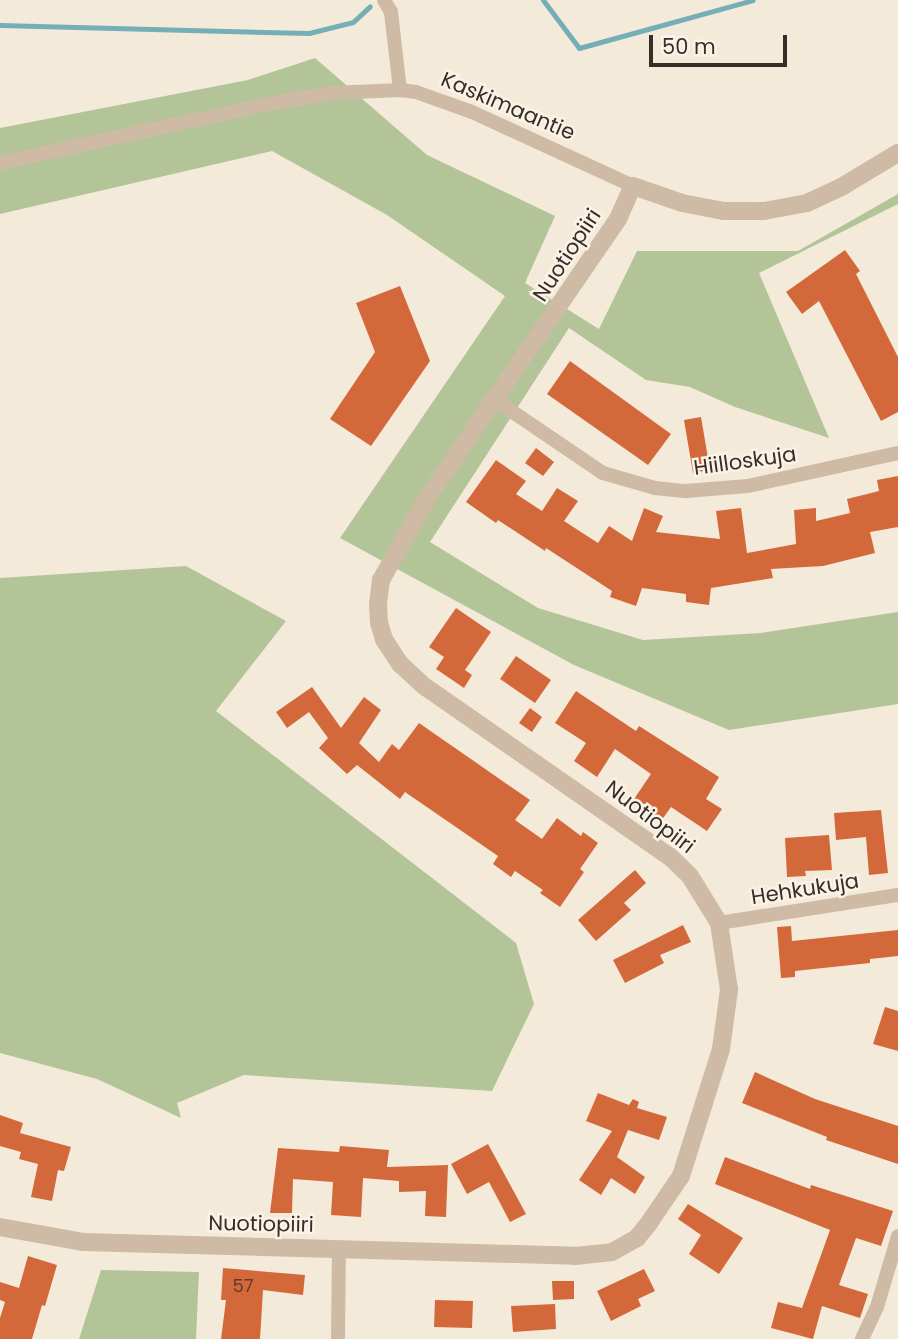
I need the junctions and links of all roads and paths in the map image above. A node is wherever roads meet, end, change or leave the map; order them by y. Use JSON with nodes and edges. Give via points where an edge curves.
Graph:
{"nodes":[{"id":1,"x":402,"y":0,"type":"edge"},
{"id":2,"x":387,"y":6,"type":"edge"},
{"id":3,"x":400,"y":90,"type":"junction"},
{"id":4,"x":898,"y":153,"type":"edge"},
{"id":5,"x":0,"y":163,"type":"edge"},
{"id":6,"x":632,"y":186,"type":"junction"},
{"id":7,"x":495,"y":400,"type":"junction"},
{"id":8,"x":898,"y":453,"type":"edge"},
{"id":9,"x":898,"y":895,"type":"edge"},
{"id":10,"x":719,"y":923,"type":"junction"},
{"id":11,"x":0,"y":1227,"type":"edge"},
{"id":12,"x":898,"y":1236,"type":"edge"},
{"id":13,"x":339,"y":1248,"type":"junction"},
{"id":14,"x":338,"y":1339,"type":"edge"},
{"id":15,"x":862,"y":1339,"type":"edge"}],
"edges":[{"from":1,"to":2,"type":"street"},
{"from":2,"to":3,"type":"street"},
{"from":3,"to":5,"type":"street","name":"Kaskimaantie","via":[[361,90],[263,105]]},
{"from":3,"to":6,"type":"street","name":"Kaskimaantie","via":[[472,112]]},
{"from":4,"to":6,"type":"street","name":"Kaskimaantie","via":[[807,203],[764,211],[724,211]]},
{"from":6,"to":7,"type":"street","name":"Nuotiopiiri","via":[[618,219]]},
{"from":7,"to":8,"type":"street","name":"Hiilloskuja","via":[[603,473],[655,488],[686,491],[748,486]]},
{"from":7,"to":10,"type":"street","name":"Nuotiopiiri","via":[[391,557],[381,580],[378,604],[384,639],[400,664],[425,687],[670,857],[690,876]]},
{"from":9,"to":10,"type":"street","name":"Hehkukuja"},
{"from":10,"to":13,"type":"street","name":"Nuotiopiiri","via":[[729,990],[721,1049],[681,1176],[637,1238],[612,1252],[575,1256]]},
{"from":11,"to":13,"type":"street","name":"Nuotiopiiri","via":[[83,1242]]},
{"from":12,"to":15,"type":"street","via":[[877,1307]]},
{"from":13,"to":14,"type":"street"}]}
